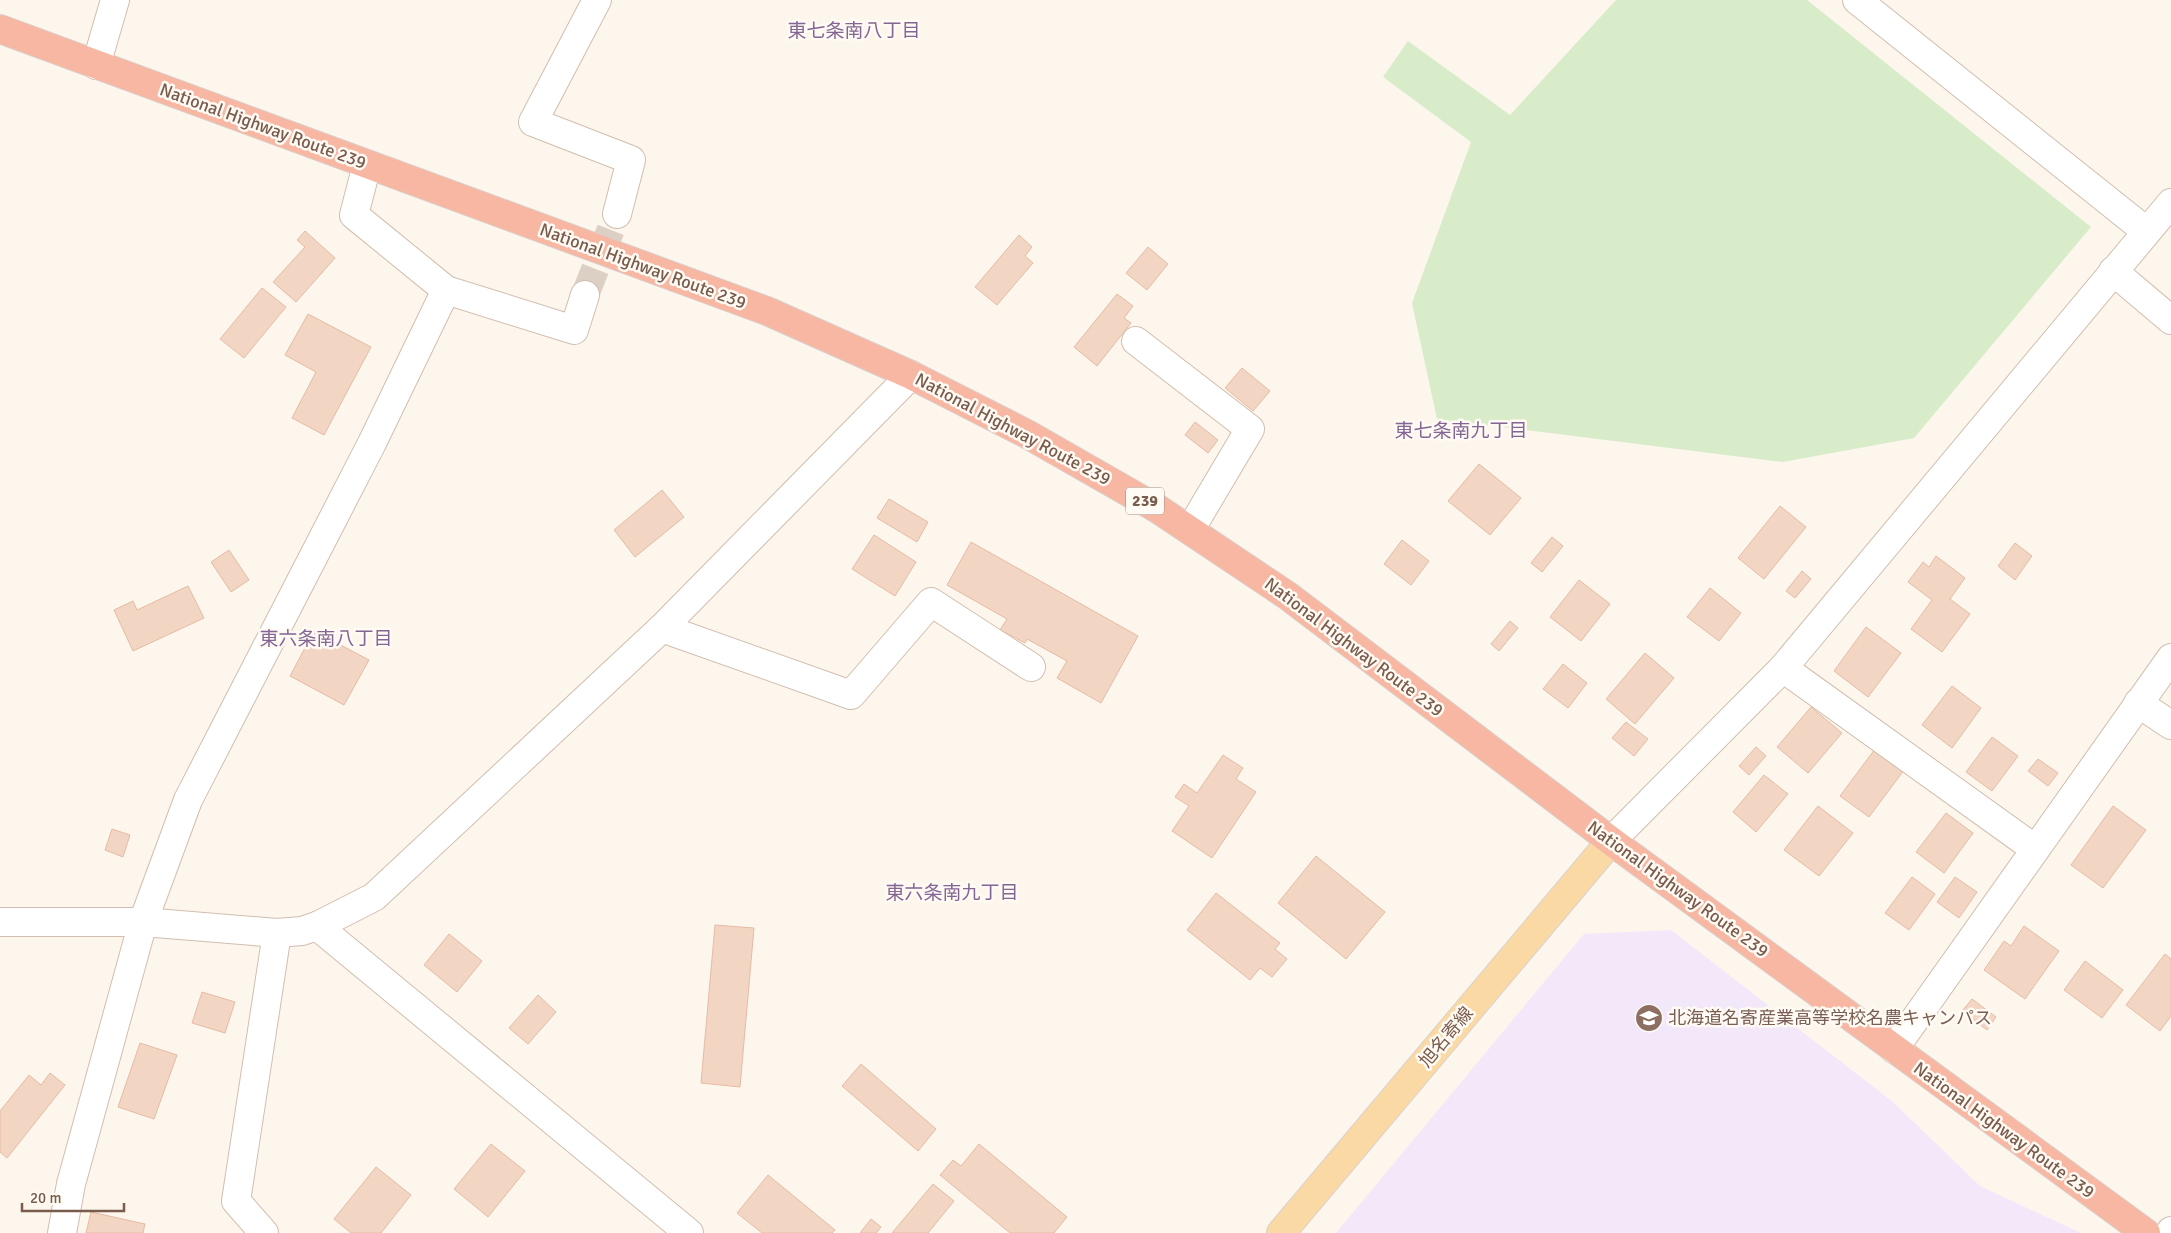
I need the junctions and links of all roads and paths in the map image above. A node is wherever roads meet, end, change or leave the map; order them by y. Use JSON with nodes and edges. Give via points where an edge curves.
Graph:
{"nodes":[{"id":1,"x":115,"y":0,"type":"edge"},
{"id":2,"x":597,"y":0,"type":"edge"},
{"id":3,"x":1857,"y":0,"type":"edge"},
{"id":4,"x":0,"y":29,"type":"edge"},
{"id":5,"x":96,"y":65,"type":"junction"},
{"id":6,"x":367,"y":164,"type":"junction"},
{"id":7,"x":2171,"y":203,"type":"edge"},
{"id":8,"x":617,"y":214,"type":"tunnel mouth"},
{"id":9,"x":2146,"y":231,"type":"junction"},
{"id":10,"x":2113,"y":272,"type":"junction"},
{"id":11,"x":446,"y":290,"type":"junction"},
{"id":12,"x":585,"y":295,"type":"tunnel mouth"},
{"id":13,"x":2171,"y":320,"type":"edge"},
{"id":14,"x":1136,"y":341,"type":"dead end"},
{"id":15,"x":912,"y":375,"type":"junction"},
{"id":16,"x":1190,"y":530,"type":"junction"},
{"id":17,"x":662,"y":628,"type":"junction"},
{"id":18,"x":2171,"y":658,"type":"edge"},
{"id":19,"x":1031,"y":667,"type":"dead end"},
{"id":20,"x":1783,"y":668,"type":"junction"},
{"id":21,"x":2138,"y":703,"type":"junction"},
{"id":22,"x":2171,"y":725,"type":"edge"},
{"id":23,"x":1611,"y":840,"type":"junction"},
{"id":24,"x":2035,"y":849,"type":"junction"},
{"id":25,"x":0,"y":922,"type":"edge"},
{"id":26,"x":143,"y":922,"type":"junction"},
{"id":27,"x":317,"y":926,"type":"junction"},
{"id":28,"x":277,"y":933,"type":"junction"},
{"id":29,"x":1894,"y":1049,"type":"junction"},
{"id":30,"x":1288,"y":1231,"type":"edge"},
{"id":31,"x":62,"y":1233,"type":"edge"},
{"id":32,"x":264,"y":1233,"type":"edge"},
{"id":33,"x":689,"y":1233,"type":"edge"},
{"id":34,"x":2146,"y":1233,"type":"edge"}],
"edges":[{"from":1,"to":5,"type":"street"},
{"from":2,"to":8,"type":"street","via":[[534,122],[631,160]]},
{"from":3,"to":9,"type":"street"},
{"from":4,"to":5,"type":"highway","name":"National Highway Route 239","number":"239"},
{"from":5,"to":6,"type":"highway","name":"National Highway Route 239","number":"239"},
{"from":6,"to":11,"type":"street","via":[[354,215]]},
{"from":6,"to":15,"type":"highway","name":"National Highway Route 239","number":"239","via":[[767,311]]},
{"from":7,"to":9,"type":"street"},
{"from":9,"to":10,"type":"street"},
{"from":10,"to":13,"type":"street"},
{"from":10,"to":20,"type":"street"},
{"from":11,"to":12,"type":"street","via":[[574,330]]},
{"from":11,"to":26,"type":"street","via":[[372,443],[188,800]]},
{"from":14,"to":16,"type":"street","via":[[1250,429]]},
{"from":15,"to":16,"type":"highway","name":"National Highway Route 239","number":"239","via":[[1027,434]]},
{"from":15,"to":17,"type":"street"},
{"from":16,"to":23,"type":"highway","name":"National Highway Route 239","number":"239","via":[[1288,596]]},
{"from":17,"to":19,"type":"street","via":[[850,695],[931,602]]},
{"from":17,"to":27,"type":"street","via":[[374,897]]},
{"from":18,"to":21,"type":"street"},
{"from":20,"to":23,"type":"street"},
{"from":20,"to":24,"type":"street"},
{"from":21,"to":22,"type":"street"},
{"from":21,"to":24,"type":"street"},
{"from":23,"to":29,"type":"highway","name":"National Highway Route 239","number":"239"},
{"from":23,"to":30,"type":"main road","name":"旭名寄線"},
{"from":24,"to":29,"type":"street"},
{"from":25,"to":26,"type":"street"},
{"from":26,"to":28,"type":"street"},
{"from":26,"to":31,"type":"street","via":[[71,1184]]},
{"from":27,"to":28,"type":"street"},
{"from":27,"to":33,"type":"street"},
{"from":28,"to":32,"type":"street","via":[[236,1201]]},
{"from":29,"to":34,"type":"highway","name":"National Highway Route 239","number":"239"}]}
